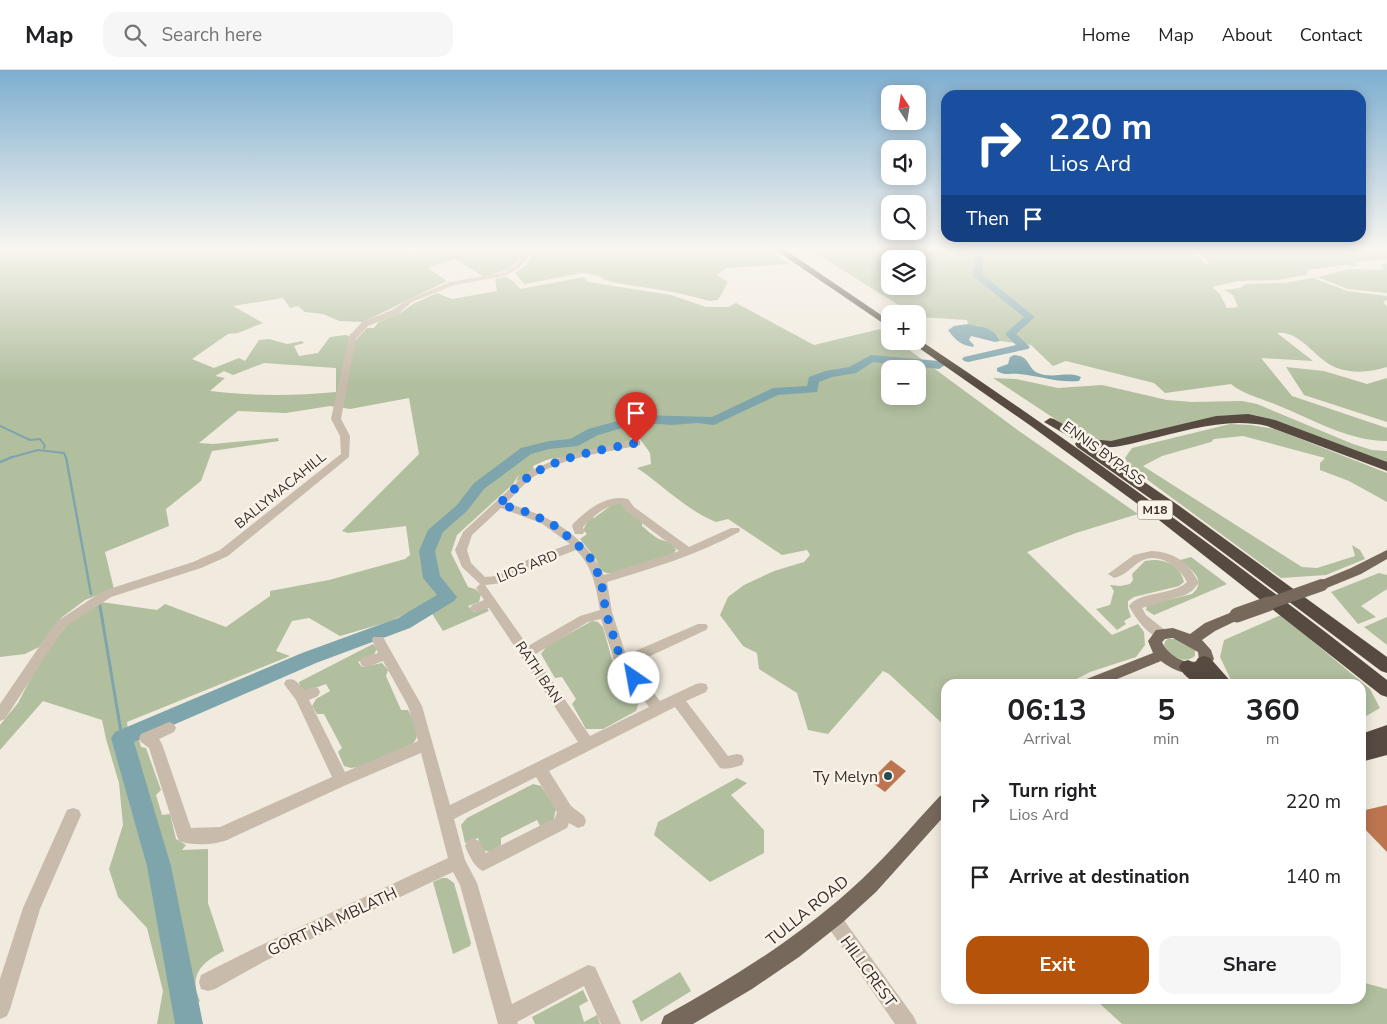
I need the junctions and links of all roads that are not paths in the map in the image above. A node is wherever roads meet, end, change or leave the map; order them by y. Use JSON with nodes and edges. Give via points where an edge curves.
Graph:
{"nodes":[{"id":1,"x":427,"y":294,"type":"edge"},
{"id":2,"x":844,"y":294,"type":"edge"},
{"id":3,"x":856,"y":294,"type":"edge"},
{"id":4,"x":881,"y":310,"type":"edge"},
{"id":5,"x":881,"y":319,"type":"edge"},
{"id":6,"x":926,"y":339,"type":"edge"},
{"id":7,"x":926,"y":349,"type":"edge"},
{"id":8,"x":1050,"y":422,"type":"junction"},
{"id":9,"x":636,"y":443,"type":"dead end"},
{"id":10,"x":1119,"y":445,"type":"junction"},
{"id":11,"x":1387,"y":467,"type":"edge"},
{"id":12,"x":499,"y":504,"type":"junction"},
{"id":13,"x":1173,"y":508,"type":"junction"},
{"id":14,"x":735,"y":530,"type":"dead end"},
{"id":15,"x":579,"y":532,"type":"dead end"},
{"id":16,"x":578,"y":545,"type":"junction"},
{"id":17,"x":688,"y":552,"type":"junction"},
{"id":18,"x":1387,"y":554,"type":"edge"},
{"id":19,"x":1114,"y":574,"type":"dead end"},
{"id":20,"x":601,"y":580,"type":"junction"},
{"id":21,"x":482,"y":588,"type":"dead end"},
{"id":22,"x":491,"y":602,"type":"junction"},
{"id":23,"x":476,"y":608,"type":"dead end"},
{"id":24,"x":606,"y":613,"type":"junction"},
{"id":25,"x":702,"y":627,"type":"dead end"},
{"id":26,"x":1160,"y":634,"type":"junction"},
{"id":27,"x":378,"y":640,"type":"dead end"},
{"id":28,"x":1192,"y":640,"type":"junction"},
{"id":29,"x":527,"y":653,"type":"junction"},
{"id":30,"x":386,"y":655,"type":"junction"},
{"id":31,"x":1162,"y":655,"type":"junction"},
{"id":32,"x":367,"y":662,"type":"dead end"},
{"id":33,"x":622,"y":663,"type":"junction"},
{"id":34,"x":1196,"y":665,"type":"junction"},
{"id":35,"x":1387,"y":666,"type":"edge"},
{"id":36,"x":1362,"y":670,"type":"junction"},
{"id":37,"x":1102,"y":679,"type":"edge"},
{"id":38,"x":1206,"y":679,"type":"edge"},
{"id":39,"x":1217,"y":679,"type":"edge"},
{"id":40,"x":291,"y":684,"type":"dead end"},
{"id":41,"x":702,"y":688,"type":"dead end"},
{"id":42,"x":1387,"y":690,"type":"edge"},
{"id":43,"x":1387,"y":695,"type":"edge"},
{"id":44,"x":677,"y":699,"type":"junction"},
{"id":45,"x":658,"y":708,"type":"junction"},
{"id":46,"x":0,"y":715,"type":"edge"},
{"id":47,"x":169,"y":728,"type":"dead end"},
{"id":48,"x":1387,"y":733,"type":"edge"},
{"id":49,"x":1366,"y":740,"type":"edge"},
{"id":50,"x":587,"y":743,"type":"junction"},
{"id":51,"x":426,"y":744,"type":"junction"},
{"id":52,"x":1387,"y":747,"type":"edge"},
{"id":53,"x":1366,"y":753,"type":"edge"},
{"id":54,"x":737,"y":760,"type":"dead end"},
{"id":55,"x":539,"y":768,"type":"junction"},
{"id":56,"x":341,"y":780,"type":"junction"},
{"id":57,"x":941,"y":807,"type":"edge"},
{"id":58,"x":73,"y":815,"type":"dead end"},
{"id":59,"x":444,"y":816,"type":"junction"},
{"id":60,"x":473,"y":846,"type":"dead end"},
{"id":61,"x":457,"y":862,"type":"junction"},
{"id":62,"x":832,"y":918,"type":"junction"},
{"id":63,"x":208,"y":982,"type":"dead end"},
{"id":64,"x":0,"y":1009,"type":"edge"},
{"id":65,"x":507,"y":1021,"type":"edge"},
{"id":66,"x":611,"y":1024,"type":"edge"},
{"id":67,"x":672,"y":1024,"type":"edge"},
{"id":68,"x":907,"y":1024,"type":"edge"}],
"edges":[{"from":1,"to":46,"type":"street","name":"BALLYMACAHILL","via":[[365,324],[352,338],[336,419],[345,436],[346,455],[224,553],[198,565],[107,594],[60,625]]},
{"from":2,"to":5,"type":"highway"},
{"from":3,"to":4,"type":"highway"},
{"from":6,"to":8,"type":"highway","name":"ENNIS BYPASS","number":"M18"},
{"from":7,"to":36,"type":"highway","name":"ENNIS BYPASS","number":"M18","via":[[1069,447],[1242,575]]},
{"from":8,"to":10,"type":"highway","via":[[1087,442]]},
{"from":8,"to":13,"type":"highway","name":"ENNIS BYPASS","number":"M18"},
{"from":9,"to":12,"type":"street","name":"LIOS ARD","via":[[595,451],[548,466],[531,475]]},
{"from":10,"to":11,"type":"highway","via":[[1216,420],[1248,418],[1288,429]]},
{"from":10,"to":13,"type":"highway","via":[[1110,452],[1113,462]]},
{"from":12,"to":16,"type":"street","name":"LIOS ARD","via":[[530,513],[555,526]]},
{"from":12,"to":16,"type":"street","name":"LIOS ARD","via":[[467,534],[461,550],[466,564],[482,581],[499,580],[535,561]]},
{"from":13,"to":35,"type":"highway","name":"ENNIS BYPASS","number":"M18"},
{"from":14,"to":17,"type":"street","via":[[711,544]]},
{"from":15,"to":17,"type":"street","via":[[576,526],[599,506],[611,501],[624,501],[630,509]]},
{"from":16,"to":20,"type":"street","name":"LIOS ARD","via":[[591,559]]},
{"from":17,"to":20,"type":"street"},
{"from":18,"to":28,"type":"main road","bridge":true,"via":[[1322,585],[1237,615],[1210,627]]},
{"from":19,"to":26,"type":"street","via":[[1141,556],[1150,555],[1178,562],[1190,574],[1193,583],[1186,591],[1136,606],[1142,618]]},
{"from":20,"to":24,"type":"street","name":"LIOS ARD"},
{"from":21,"to":22,"type":"street","name":"RATH BAN"},
{"from":22,"to":23,"type":"street"},
{"from":22,"to":29,"type":"street","name":"RATH BAN"},
{"from":24,"to":29,"type":"street","via":[[584,619]]},
{"from":24,"to":33,"type":"street","name":"LIOS ARD"},
{"from":25,"to":33,"type":"street"},
{"from":26,"to":28,"type":"main road","via":[[1173,633]]},
{"from":26,"to":31,"type":"main road","via":[[1155,641]]},
{"from":27,"to":30,"type":"street"},
{"from":28,"to":34,"type":"main road","via":[[1205,653],[1206,659]]},
{"from":29,"to":50,"type":"street","name":"RATH BAN"},
{"from":30,"to":32,"type":"street"},
{"from":30,"to":51,"type":"street","via":[[415,706]]},
{"from":31,"to":34,"type":"main road","via":[[1171,662]]},
{"from":31,"to":37,"type":"main road"},
{"from":33,"to":45,"type":"street","name":"LIOS ARD"},
{"from":34,"to":38,"type":"highway"},
{"from":34,"to":39,"type":"highway"},
{"from":36,"to":42,"type":"highway","name":"ENNIS BYPASS","number":"M18"},
{"from":36,"to":43,"type":"highway"},
{"from":40,"to":56,"type":"street","via":[[307,694]]},
{"from":41,"to":44,"type":"street"},
{"from":44,"to":45,"type":"street"},
{"from":44,"to":54,"type":"street","via":[[725,763]]},
{"from":45,"to":50,"type":"street"},
{"from":47,"to":56,"type":"street","via":[[146,738],[155,744],[185,836],[221,835]]},
{"from":48,"to":49,"type":"highway"},
{"from":50,"to":55,"type":"street"},
{"from":51,"to":56,"type":"street"},
{"from":51,"to":59,"type":"street"},
{"from":52,"to":53,"type":"highway"},
{"from":55,"to":59,"type":"street"},
{"from":55,"to":60,"type":"street","via":[[572,816],[482,863]]},
{"from":57,"to":62,"type":"main road","name":"TULLA ROAD","via":[[858,896]]},
{"from":58,"to":64,"type":"street","via":[[32,908]]},
{"from":59,"to":61,"type":"street"},
{"from":61,"to":63,"type":"street","name":"GORT NA MBLATH"},
{"from":61,"to":65,"type":"street","via":[[468,883]]},
{"from":62,"to":67,"type":"main road","name":"TULLA ROAD","via":[[768,966]]},
{"from":62,"to":68,"type":"street","name":"HILLCREST"},
{"from":65,"to":66,"type":"street","via":[[588,974]]}]}
